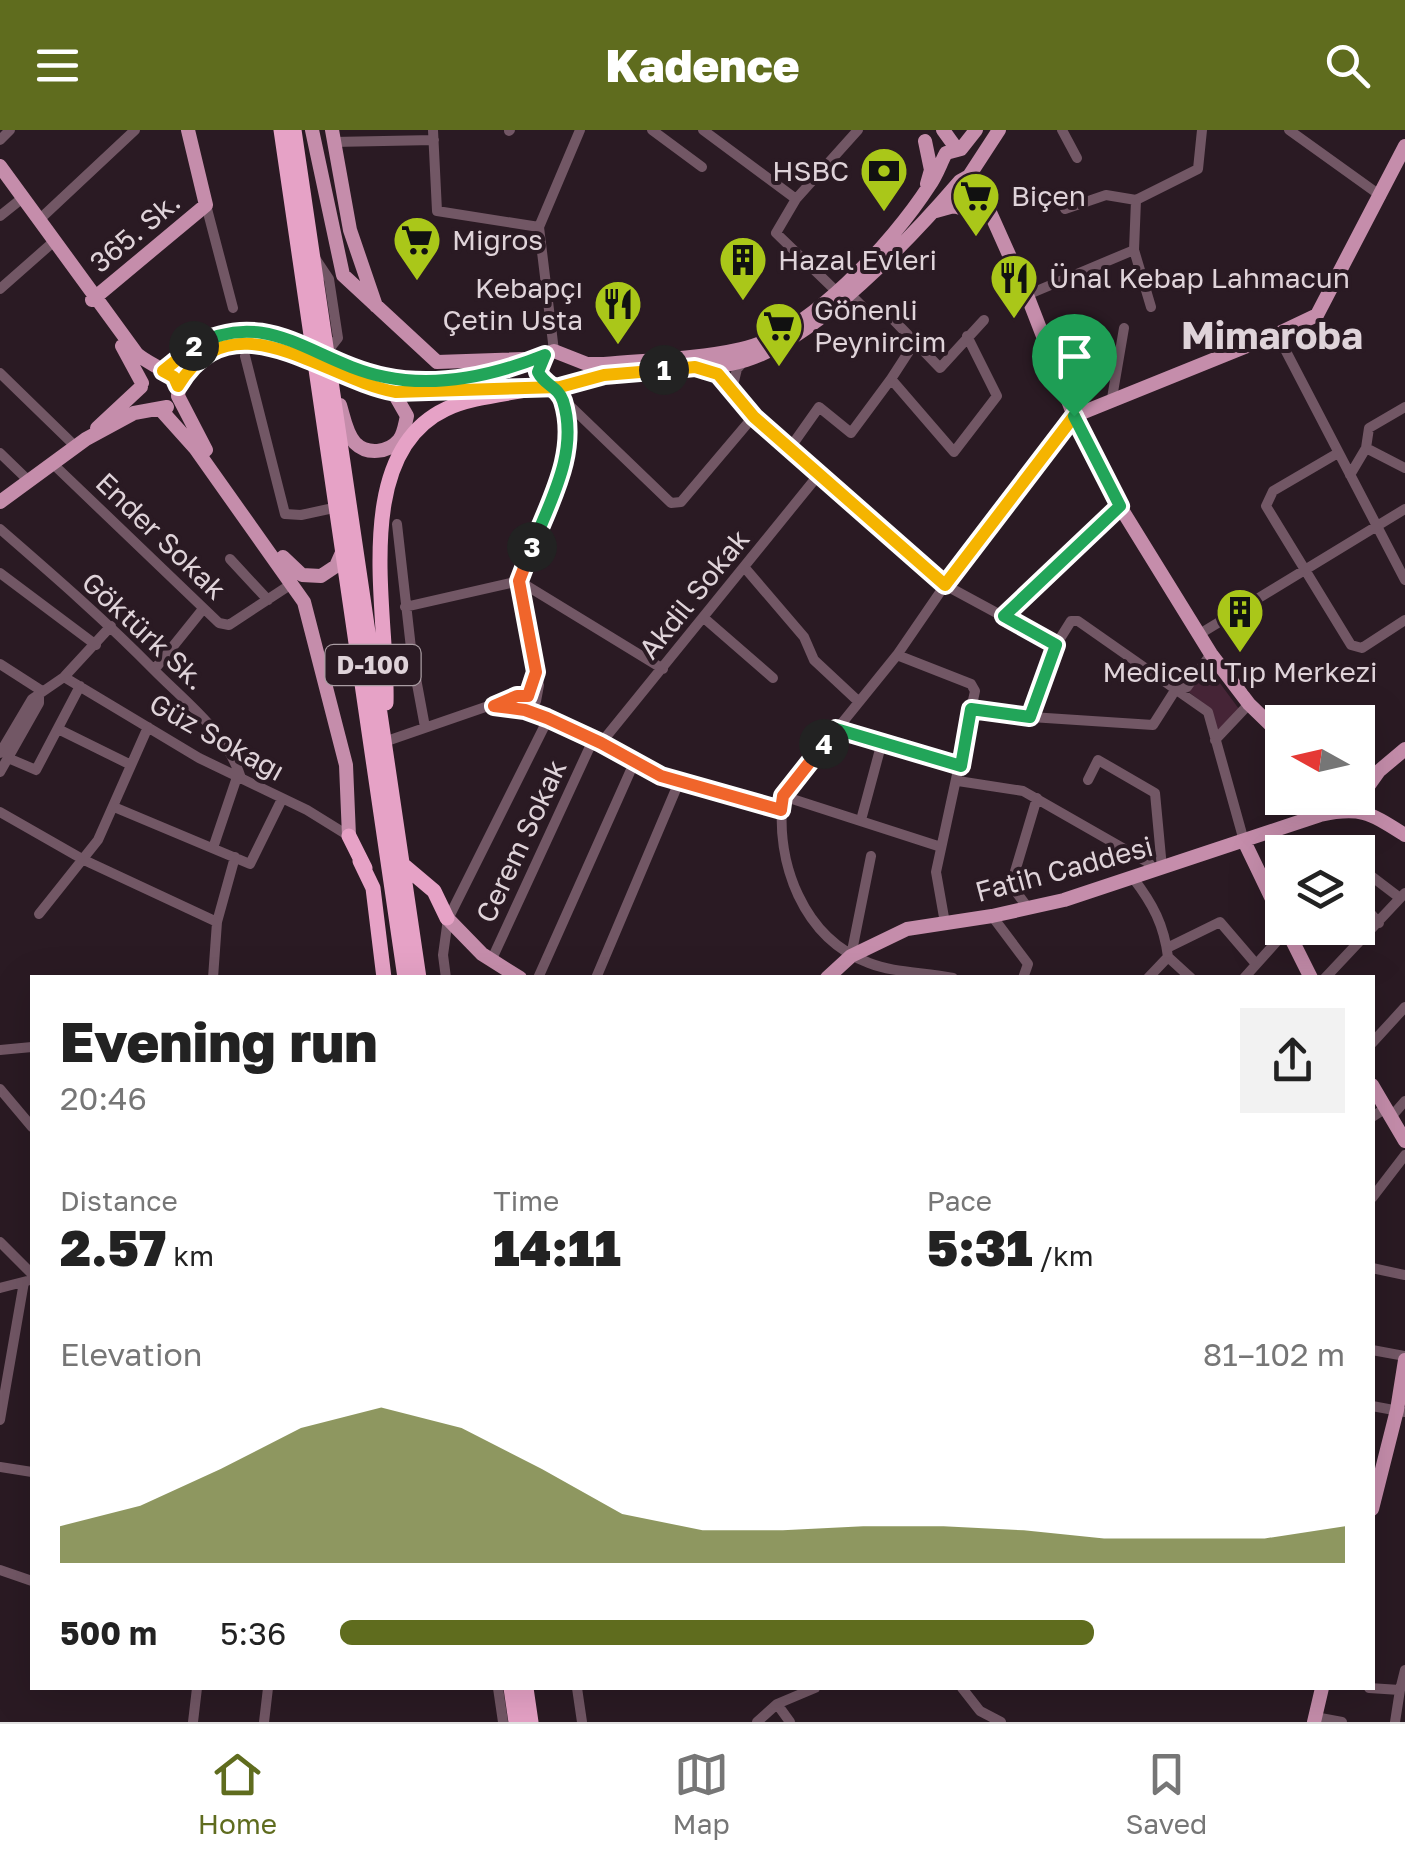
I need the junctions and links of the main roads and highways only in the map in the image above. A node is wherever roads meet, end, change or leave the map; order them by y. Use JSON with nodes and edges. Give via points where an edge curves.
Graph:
{"nodes":[{"id":1,"x":188,"y":130,"type":"edge"},
{"id":2,"x":281,"y":130,"type":"edge"},
{"id":3,"x":294,"y":130,"type":"edge"},
{"id":4,"x":312,"y":130,"type":"edge"},
{"id":5,"x":942,"y":130,"type":"edge"},
{"id":6,"x":976,"y":130,"type":"edge"},
{"id":7,"x":922,"y":135,"type":"edge"},
{"id":8,"x":332,"y":136,"type":"edge"},
{"id":9,"x":995,"y":136,"type":"edge"},
{"id":10,"x":1405,"y":146,"type":"edge"},
{"id":11,"x":958,"y":149,"type":"junction"},
{"id":12,"x":941,"y":165,"type":"junction"},
{"id":13,"x":0,"y":166,"type":"edge"},
{"id":14,"x":0,"y":174,"type":"edge"},
{"id":15,"x":967,"y":175,"type":"junction"},
{"id":16,"x":921,"y":199,"type":"junction"},
{"id":17,"x":983,"y":200,"type":"junction"},
{"id":18,"x":926,"y":216,"type":"junction"},
{"id":19,"x":990,"y":217,"type":"junction"},
{"id":20,"x":843,"y":292,"type":"junction"},
{"id":21,"x":94,"y":299,"type":"junction"},
{"id":22,"x":376,"y":306,"type":"junction"},
{"id":23,"x":287,"y":346,"type":"junction"},
{"id":24,"x":551,"y":356,"type":"junction"},
{"id":25,"x":161,"y":371,"type":"junction"},
{"id":26,"x":358,"y":375,"type":"junction"},
{"id":27,"x":330,"y":382,"type":"junction"},
{"id":28,"x":141,"y":385,"type":"junction"},
{"id":29,"x":536,"y":388,"type":"junction"},
{"id":30,"x":386,"y":390,"type":"junction"},
{"id":31,"x":562,"y":390,"type":"junction"},
{"id":32,"x":178,"y":391,"type":"junction"},
{"id":33,"x":158,"y":408,"type":"junction"},
{"id":34,"x":1074,"y":416,"type":"junction"},
{"id":35,"x":81,"y":442,"type":"junction"},
{"id":36,"x":1,"y":499,"type":"edge"},
{"id":37,"x":344,"y":548,"type":"junction"},
{"id":38,"x":1265,"y":720,"type":"edge"},
{"id":39,"x":384,"y":742,"type":"junction"},
{"id":40,"x":1405,"y":749,"type":"edge"},
{"id":41,"x":1375,"y":775,"type":"edge"},
{"id":42,"x":1375,"y":812,"type":"edge"},
{"id":43,"x":1320,"y":815,"type":"edge"},
{"id":44,"x":1373,"y":815,"type":"edge"},
{"id":45,"x":1378,"y":817,"type":"junction"},
{"id":46,"x":1405,"y":835,"type":"edge"},
{"id":47,"x":349,"y":836,"type":"junction"},
{"id":48,"x":384,"y":836,"type":"junction"},
{"id":49,"x":1244,"y":841,"type":"junction"},
{"id":50,"x":360,"y":861,"type":"junction"},
{"id":51,"x":402,"y":864,"type":"junction"},
{"id":52,"x":1265,"y":884,"type":"edge"},
{"id":53,"x":393,"y":892,"type":"junction"},
{"id":54,"x":448,"y":918,"type":"junction"},
{"id":55,"x":410,"y":919,"type":"junction"},
{"id":56,"x":1294,"y":945,"type":"edge"},
{"id":57,"x":384,"y":975,"type":"edge"},
{"id":58,"x":406,"y":975,"type":"edge"},
{"id":59,"x":419,"y":975,"type":"edge"},
{"id":60,"x":515,"y":975,"type":"edge"},
{"id":61,"x":831,"y":975,"type":"edge"},
{"id":62,"x":1310,"y":975,"type":"edge"},
{"id":63,"x":1383,"y":1114,"type":"edge"},
{"id":64,"x":1405,"y":1141,"type":"edge"},
{"id":65,"x":1405,"y":1358,"type":"edge"},
{"id":66,"x":1401,"y":1412,"type":"edge"},
{"id":67,"x":1375,"y":1499,"type":"edge"},
{"id":68,"x":512,"y":1690,"type":"edge"},
{"id":69,"x":526,"y":1690,"type":"edge"},
{"id":70,"x":1321,"y":1690,"type":"edge"},
{"id":71,"x":1314,"y":1719,"type":"edge"},
{"id":72,"x":516,"y":1722,"type":"edge"},
{"id":73,"x":531,"y":1722,"type":"edge"}],
"edges":[{"from":1,"to":21,"type":"main road","name":"365. Sk.","via":[[206,205]]},
{"from":2,"to":37,"type":"highway","number":"D-100"},
{"from":3,"to":27,"type":"highway","number":"D-100"},
{"from":4,"to":22,"type":"main road","via":[[342,272]]},
{"from":5,"to":11,"type":"main road"},
{"from":6,"to":11,"type":"main road"},
{"from":7,"to":12,"type":"main road"},
{"from":7,"to":16,"type":"main road","via":[[931,170]]},
{"from":8,"to":22,"type":"main road","via":[[350,230]]},
{"from":9,"to":15,"type":"main road"},
{"from":9,"to":17,"type":"main road"},
{"from":10,"to":34,"type":"main road","via":[[1317,315]]},
{"from":11,"to":12,"type":"main road","via":[[946,153]]},
{"from":11,"to":15,"type":"main road","via":[[969,154]]},
{"from":12,"to":15,"type":"main road","via":[[950,179]]},
{"from":12,"to":16,"type":"main road"},
{"from":13,"to":21,"type":"main road"},
{"from":14,"to":21,"type":"main road"},
{"from":15,"to":17,"type":"main road"},
{"from":15,"to":18,"type":"main road"},
{"from":15,"to":19,"type":"main road"},
{"from":16,"to":20,"type":"main road"},
{"from":17,"to":19,"type":"main road"},
{"from":18,"to":19,"type":"main road","via":[[954,206]]},
{"from":18,"to":20,"type":"main road"},
{"from":19,"to":34,"type":"main road"},
{"from":20,"to":24,"type":"main road","via":[[795,326],[743,349],[604,364]]},
{"from":20,"to":31,"type":"main road","via":[[799,336],[744,361],[604,375]]},
{"from":21,"to":25,"type":"main road","via":[[138,354]]},
{"from":21,"to":28,"type":"main road"},
{"from":22,"to":24,"type":"main road","via":[[436,362]]},
{"from":23,"to":25,"type":"main road","via":[[248,330],[224,331]]},
{"from":23,"to":26,"type":"main road","bridge":true},
{"from":23,"to":32,"type":"main road","via":[[248,342],[200,356]]},
{"from":24,"to":26,"type":"main road","via":[[451,380]]},
{"from":24,"to":31,"type":"main road","via":[[538,372],[544,383]]},
{"from":24,"to":31,"type":"main road","via":[[575,367]]},
{"from":25,"to":28,"type":"main road"},
{"from":25,"to":32,"type":"main road","via":[[174,377]]},
{"from":26,"to":30,"type":"main road"},
{"from":27,"to":30,"type":"main road","via":[[351,438],[366,450],[384,450],[403,431],[407,416]]},
{"from":27,"to":39,"type":"highway","number":"D-100"},
{"from":28,"to":33,"type":"main road","via":[[142,398]]},
{"from":28,"to":35,"type":"main road"},
{"from":29,"to":30,"type":"main road"},
{"from":29,"to":31,"type":"main road"},
{"from":29,"to":39,"type":"highway","via":[[441,411],[416,433],[393,469],[380,526],[388,663]]},
{"from":32,"to":33,"type":"main road","via":[[172,404]]},
{"from":32,"to":37,"type":"main road","via":[[202,444],[291,567],[321,576],[336,566]]},
{"from":33,"to":35,"type":"main road","via":[[124,417]]},
{"from":33,"to":47,"type":"main road","via":[[304,602],[341,738]]},
{"from":34,"to":38,"type":"main road","via":[[1198,634]]},
{"from":35,"to":36,"type":"main road"},
{"from":37,"to":48,"type":"highway","number":"D-100"},
{"from":39,"to":51,"type":"highway","number":"D-100"},
{"from":40,"to":41,"type":"main road"},
{"from":42,"to":45,"type":"main road"},
{"from":43,"to":49,"type":"main road","name":"Fatih Caddesi"},
{"from":44,"to":45,"type":"main road"},
{"from":45,"to":46,"type":"main road"},
{"from":47,"to":48,"type":"highway","via":[[364,848]]},
{"from":47,"to":50,"type":"highway"},
{"from":48,"to":53,"type":"highway","number":"D-100"},
{"from":49,"to":52,"type":"main road"},
{"from":49,"to":61,"type":"main road","name":"Fatih Caddesi","via":[[1028,908],[886,937]]},
{"from":50,"to":53,"type":"highway"},
{"from":50,"to":57,"type":"highway","via":[[373,888]]},
{"from":51,"to":54,"type":"highway","via":[[434,891]]},
{"from":51,"to":55,"type":"highway","number":"D-100"},
{"from":53,"to":58,"type":"highway","number":"D-100"},
{"from":54,"to":55,"type":"highway"},
{"from":54,"to":60,"type":"main road","via":[[467,941]]},
{"from":55,"to":59,"type":"highway","number":"D-100"},
{"from":56,"to":62,"type":"main road"},
{"from":63,"to":64,"type":"main road"},
{"from":65,"to":66,"type":"main road"},
{"from":66,"to":67,"type":"main road"},
{"from":68,"to":72,"type":"highway"},
{"from":69,"to":73,"type":"highway"},
{"from":70,"to":71,"type":"main road"}]}
